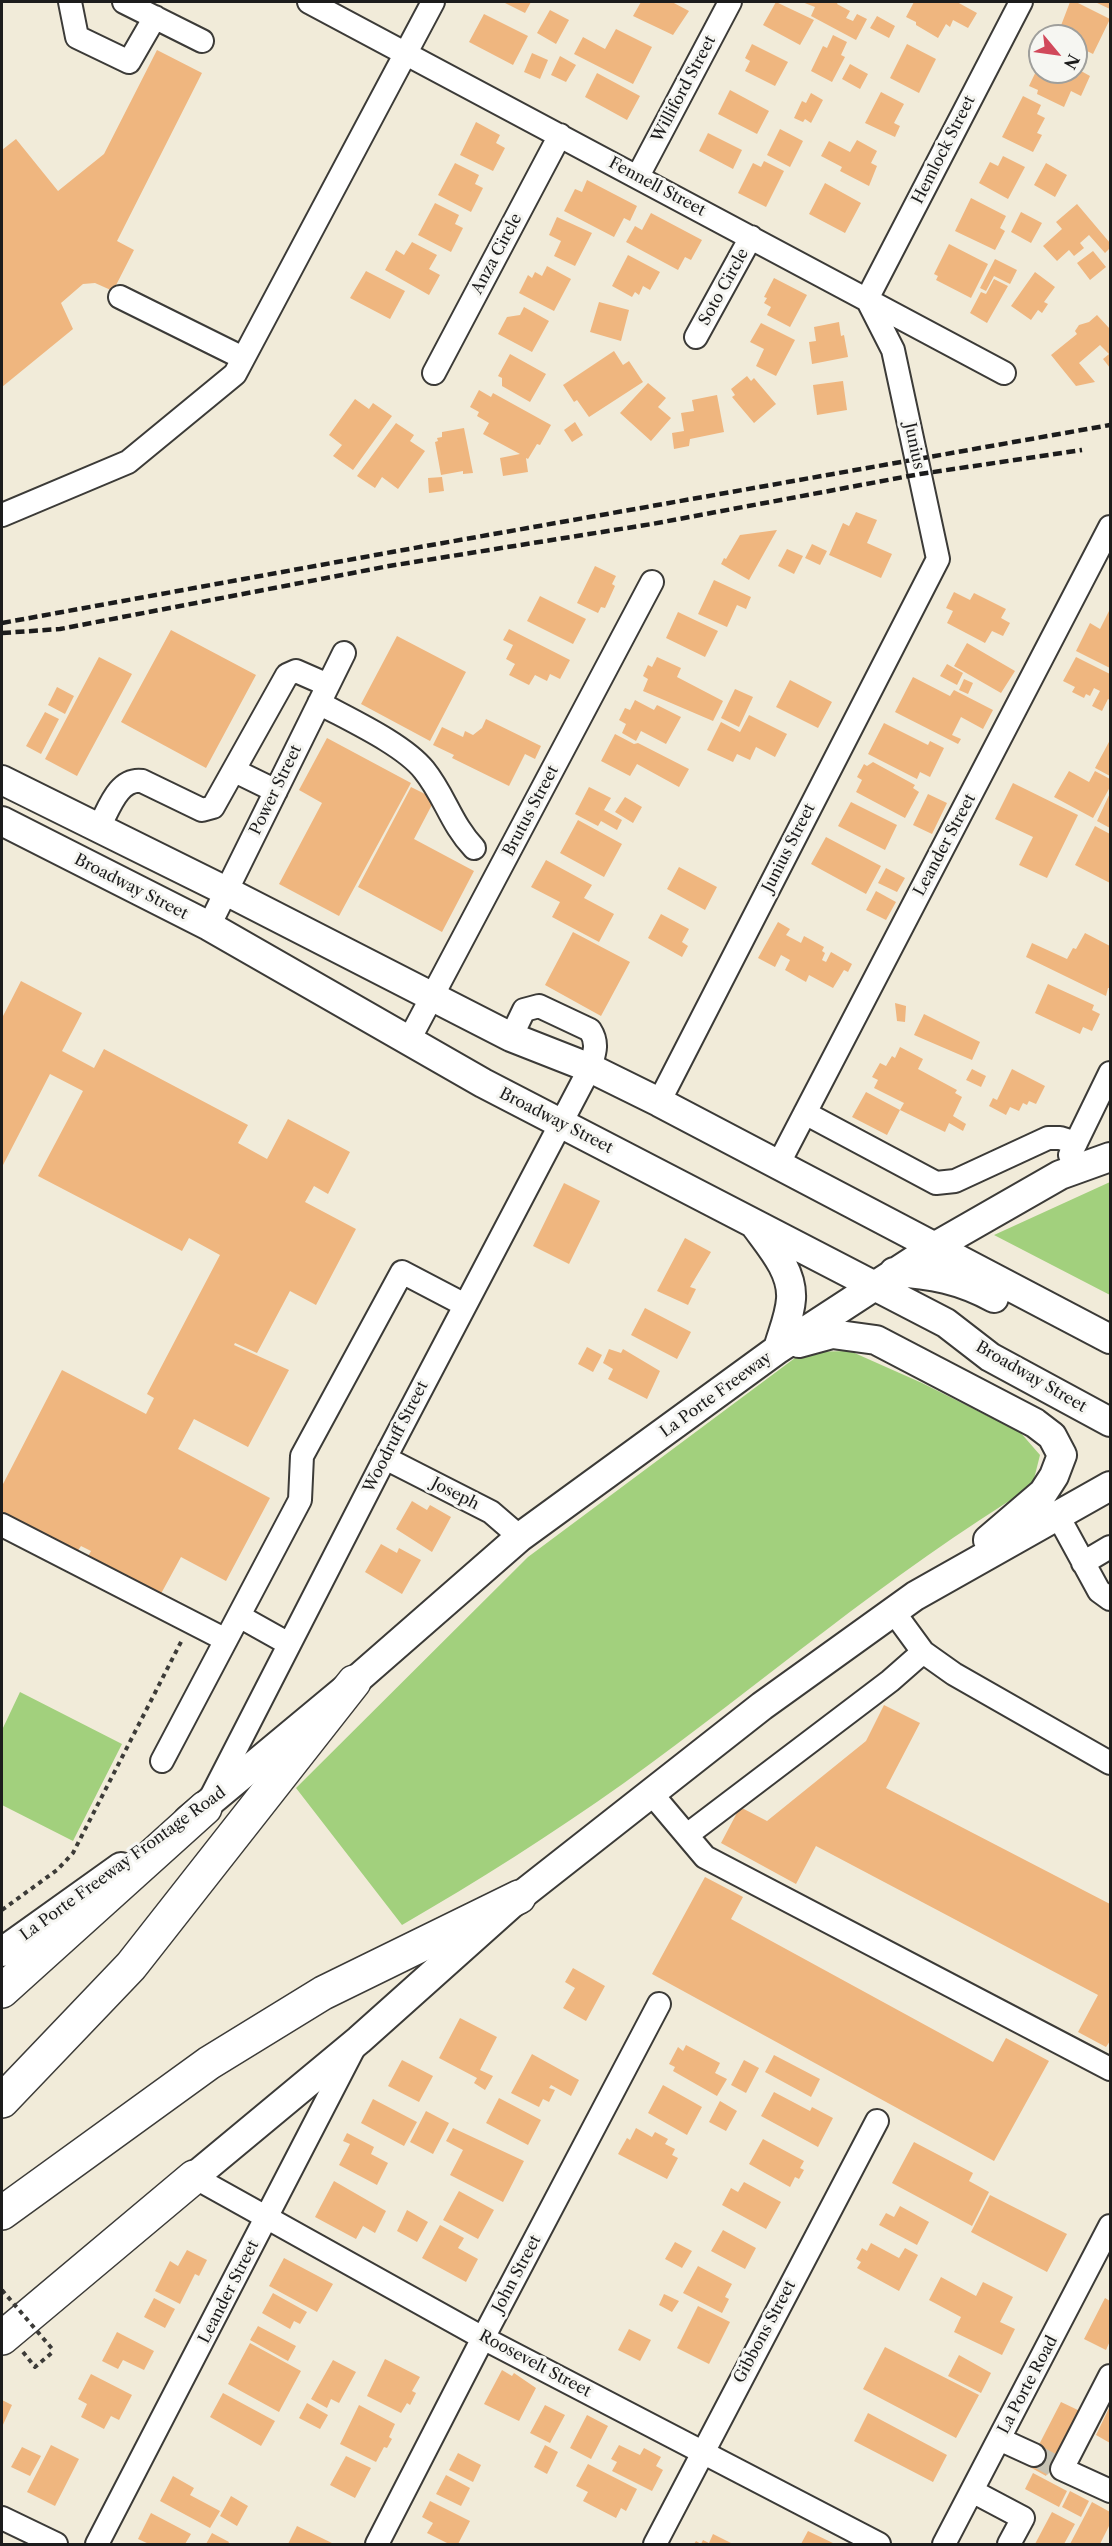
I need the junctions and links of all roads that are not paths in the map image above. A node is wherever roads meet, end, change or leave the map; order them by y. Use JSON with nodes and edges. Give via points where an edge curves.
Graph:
{"nodes":[{"id":1,"x":70,"y":2,"type":"edge"},
{"id":2,"x":124,"y":2,"type":"edge"},
{"id":3,"x":309,"y":2,"type":"edge"},
{"id":4,"x":433,"y":2,"type":"edge"},
{"id":5,"x":730,"y":2,"type":"edge"},
{"id":6,"x":1021,"y":2,"type":"edge"},
{"id":7,"x":155,"y":17,"type":"junction"},
{"id":8,"x":202,"y":41,"type":"dead end"},
{"id":9,"x":406,"y":54,"type":"junction"},
{"id":10,"x":560,"y":135,"type":"junction"},
{"id":11,"x":638,"y":176,"type":"junction"},
{"id":12,"x":751,"y":237,"type":"junction"},
{"id":13,"x":120,"y":297,"type":"dead end"},
{"id":14,"x":867,"y":299,"type":"junction"},
{"id":15,"x":696,"y":337,"type":"dead end"},
{"id":16,"x":243,"y":358,"type":"junction"},
{"id":17,"x":434,"y":372,"type":"dead end"},
{"id":18,"x":1004,"y":374,"type":"dead end"},
{"id":19,"x":2,"y":515,"type":"edge"},
{"id":20,"x":1110,"y":527,"type":"edge"},
{"id":21,"x":652,"y":582,"type":"dead end"},
{"id":22,"x":919,"y":594,"type":"joint"},
{"id":23,"x":344,"y":653,"type":"dead end"},
{"id":24,"x":323,"y":694,"type":"junction"},
{"id":25,"x":235,"y":771,"type":"junction"},
{"id":26,"x":2,"y":780,"type":"edge"},
{"id":27,"x":276,"y":791,"type":"junction"},
{"id":28,"x":2,"y":821,"type":"edge"},
{"id":29,"x":99,"y":827,"type":"junction"},
{"id":30,"x":474,"y":848,"type":"dead end"},
{"id":31,"x":226,"y":891,"type":"junction"},
{"id":32,"x":209,"y":926,"type":"junction"},
{"id":33,"x":432,"y":997,"type":"junction"},
{"id":34,"x":511,"y":1037,"type":"junction"},
{"id":35,"x":409,"y":1040,"type":"junction"},
{"id":36,"x":590,"y":1068,"type":"junction"},
{"id":37,"x":1110,"y":1073,"type":"edge"},
{"id":38,"x":659,"y":1102,"type":"junction"},
{"id":39,"x":805,"y":1113,"type":"junction"},
{"id":40,"x":560,"y":1124,"type":"junction"},
{"id":41,"x":1076,"y":1143,"type":"junction"},
{"id":42,"x":1110,"y":1156,"type":"edge"},
{"id":43,"x":779,"y":1163,"type":"junction"},
{"id":44,"x":1060,"y":1175,"type":"junction"},
{"id":45,"x":753,"y":1221,"type":"junction"},
{"id":46,"x":936,"y":1246,"type":"junction"},
{"id":47,"x":883,"y":1279,"type":"junction"},
{"id":48,"x":465,"y":1305,"type":"junction"},
{"id":49,"x":946,"y":1323,"type":"junction"},
{"id":50,"x":1110,"y":1340,"type":"edge"},
{"id":51,"x":778,"y":1349,"type":"junction"},
{"id":52,"x":1110,"y":1359,"type":"edge"},
{"id":53,"x":1110,"y":1401,"type":"edge"},
{"id":54,"x":1110,"y":1422,"type":"edge"},
{"id":55,"x":385,"y":1458,"type":"junction"},
{"id":56,"x":1110,"y":1486,"type":"edge"},
{"id":57,"x":1058,"y":1516,"type":"junction"},
{"id":58,"x":2,"y":1525,"type":"edge"},
{"id":59,"x":520,"y":1537,"type":"junction"},
{"id":60,"x":1110,"y":1547,"type":"edge"},
{"id":61,"x":1083,"y":1563,"type":"junction"},
{"id":62,"x":1110,"y":1599,"type":"edge"},
{"id":63,"x":904,"y":1603,"type":"junction"},
{"id":64,"x":239,"y":1616,"type":"junction"},
{"id":65,"x":226,"y":1640,"type":"junction"},
{"id":66,"x":289,"y":1644,"type":"junction"},
{"id":67,"x":923,"y":1652,"type":"junction"},
{"id":68,"x":354,"y":1682,"type":"junction"},
{"id":69,"x":162,"y":1761,"type":"dead end"},
{"id":70,"x":1110,"y":1762,"type":"edge"},
{"id":71,"x":651,"y":1793,"type":"junction"},
{"id":72,"x":205,"y":1808,"type":"junction"},
{"id":73,"x":687,"y":1835,"type":"junction"},
{"id":74,"x":519,"y":1897,"type":"junction"},
{"id":75,"x":2,"y":1952,"type":"edge"},
{"id":76,"x":2,"y":1991,"type":"edge"},
{"id":77,"x":660,"y":2004,"type":"dead end"},
{"id":78,"x":359,"y":2040,"type":"junction"},
{"id":79,"x":1110,"y":2069,"type":"edge"},
{"id":80,"x":2,"y":2101,"type":"edge"},
{"id":81,"x":877,"y":2121,"type":"dead end"},
{"id":82,"x":194,"y":2177,"type":"junction"},
{"id":83,"x":2,"y":2213,"type":"edge"},
{"id":84,"x":267,"y":2219,"type":"junction"},
{"id":85,"x":1110,"y":2226,"type":"edge"},
{"id":86,"x":1102,"y":2264,"type":"edge"},
{"id":87,"x":483,"y":2338,"type":"junction"},
{"id":88,"x":12,"y":2345,"type":"edge"},
{"id":89,"x":1110,"y":2376,"type":"edge"},
{"id":90,"x":999,"y":2439,"type":"junction"},
{"id":91,"x":702,"y":2452,"type":"junction"},
{"id":92,"x":1050,"y":2463,"type":"junction"},
{"id":93,"x":972,"y":2491,"type":"junction"},
{"id":94,"x":1110,"y":2491,"type":"edge"},
{"id":95,"x":2,"y":2518,"type":"edge"},
{"id":96,"x":56,"y":2544,"type":"edge"},
{"id":97,"x":98,"y":2544,"type":"edge"},
{"id":98,"x":377,"y":2544,"type":"edge"},
{"id":99,"x":654,"y":2544,"type":"edge"},
{"id":100,"x":879,"y":2544,"type":"edge"},
{"id":101,"x":947,"y":2544,"type":"edge"},
{"id":102,"x":1009,"y":2544,"type":"edge"}],
"edges":[{"from":1,"to":7,"type":"street","via":[[77,37],[129,62]]},
{"from":2,"to":7,"type":"street"},
{"from":3,"to":9,"type":"street","name":"Fennell Street"},
{"from":4,"to":9,"type":"street"},
{"from":5,"to":11,"type":"street","name":"Williford Street"},
{"from":6,"to":14,"type":"street","name":"Hemlock Street"},
{"from":7,"to":8,"type":"street"},
{"from":9,"to":10,"type":"street","name":"Fennell Street"},
{"from":9,"to":16,"type":"street"},
{"from":10,"to":11,"type":"street","name":"Fennell Street"},
{"from":10,"to":17,"type":"street","name":"Anza Circle"},
{"from":11,"to":12,"type":"street","name":"Fennell Street"},
{"from":12,"to":14,"type":"street","name":"Fennell Street"},
{"from":12,"to":15,"type":"street","name":"Soto Circle"},
{"from":13,"to":16,"type":"street"},
{"from":14,"to":18,"type":"street","name":"Fennell Street"},
{"from":14,"to":22,"type":"street","name":"Junius","via":[[893,350],[938,559]]},
{"from":16,"to":19,"type":"street","via":[[235,374],[128,462]]},
{"from":20,"to":39,"type":"street","name":"Leander Street"},
{"from":21,"to":33,"type":"street","name":"Brutus Street"},
{"from":22,"to":38,"type":"street","name":"Junius Street"},
{"from":23,"to":24,"type":"street","name":"Power Street"},
{"from":24,"to":25,"type":"street","via":[[296,671],[290,672]]},
{"from":24,"to":27,"type":"street","name":"Power Street"},
{"from":24,"to":30,"type":"street","via":[[424,769],[459,833]]},
{"from":25,"to":27,"type":"street"},
{"from":25,"to":29,"type":"street","via":[[213,807],[202,810],[142,781],[128,782]]},
{"from":26,"to":29,"type":"main road"},
{"from":27,"to":31,"type":"street","name":"Power Street"},
{"from":28,"to":32,"type":"main road","name":"Broadway Street"},
{"from":29,"to":31,"type":"main road"},
{"from":31,"to":32,"type":"street","name":"Power Street"},
{"from":31,"to":33,"type":"main road"},
{"from":32,"to":35,"type":"main road","name":"Broadway Street"},
{"from":33,"to":34,"type":"main road"},
{"from":33,"to":35,"type":"street","name":"Brutus Street"},
{"from":34,"to":36,"type":"main road"},
{"from":34,"to":36,"type":"street","name":"Woodruff Street","via":[[524,1010],[539,1006],[590,1030],[596,1048]]},
{"from":35,"to":40,"type":"main road","name":"Broadway Street"},
{"from":36,"to":38,"type":"main road"},
{"from":36,"to":40,"type":"street","name":"Woodruff Street"},
{"from":37,"to":41,"type":"street"},
{"from":38,"to":43,"type":"main road"},
{"from":39,"to":41,"type":"street","via":[[936,1183],[955,1181],[1048,1138],[1060,1137]]},
{"from":39,"to":43,"type":"street","name":"Leander Street"},
{"from":40,"to":45,"type":"main road","name":"Broadway Street"},
{"from":40,"to":48,"type":"street","name":"Woodruff Street"},
{"from":41,"to":44,"type":"street"},
{"from":42,"to":44,"type":"main road","name":"La Porte Freeway"},
{"from":43,"to":46,"type":"main road"},
{"from":44,"to":46,"type":"main road","name":"La Porte Freeway"},
{"from":45,"to":47,"type":"main road","name":"Broadway Street"},
{"from":45,"to":51,"type":"main road","via":[[782,1263],[789,1283],[791,1299]]},
{"from":46,"to":47,"type":"main road","name":"La Porte Freeway"},
{"from":46,"to":50,"type":"main road"},
{"from":47,"to":49,"type":"main road","name":"Broadway Street"},
{"from":47,"to":51,"type":"main road","name":"La Porte Freeway"},
{"from":47,"to":52,"type":"main road","via":[[928,1274],[970,1285]]},
{"from":48,"to":55,"type":"street","name":"Woodruff Street"},
{"from":48,"to":64,"type":"street","via":[[402,1272],[302,1456],[300,1500]]},
{"from":49,"to":53,"type":"main road","via":[[996,1342]]},
{"from":49,"to":54,"type":"main road","name":"Broadway Street","via":[[990,1357]]},
{"from":51,"to":59,"type":"main road","name":"La Porte Freeway"},
{"from":51,"to":63,"type":"main road","via":[[832,1334],[876,1341],[1035,1423],[1052,1436],[1062,1455],[1043,1493],[986,1542]]},
{"from":55,"to":59,"type":"street","name":"Joseph","via":[[491,1512]]},
{"from":55,"to":66,"type":"street","name":"Woodruff Street"},
{"from":56,"to":57,"type":"main road"},
{"from":57,"to":61,"type":"street"},
{"from":57,"to":63,"type":"main road"},
{"from":58,"to":65,"type":"street"},
{"from":59,"to":68,"type":"main road","name":"La Porte Freeway"},
{"from":60,"to":61,"type":"street"},
{"from":61,"to":62,"type":"street","via":[[1099,1591]]},
{"from":63,"to":67,"type":"street"},
{"from":63,"to":71,"type":"main road"},
{"from":64,"to":65,"type":"street"},
{"from":64,"to":66,"type":"street"},
{"from":65,"to":69,"type":"street"},
{"from":66,"to":72,"type":"street","name":"Woodruff Street"},
{"from":67,"to":70,"type":"street","via":[[954,1674]]},
{"from":67,"to":73,"type":"street"},
{"from":68,"to":72,"type":"main road","name":"La Porte Freeway Frontage Road"},
{"from":68,"to":80,"type":"highway","via":[[131,1966]]},
{"from":71,"to":73,"type":"street"},
{"from":71,"to":74,"type":"main road"},
{"from":72,"to":75,"type":"main road","name":"La Porte Freeway Frontage Road"},
{"from":72,"to":76,"type":"highway"},
{"from":73,"to":79,"type":"street","via":[[705,1857]]},
{"from":74,"to":78,"type":"main road"},
{"from":74,"to":83,"type":"highway","via":[[323,1993],[209,2063]]},
{"from":77,"to":87,"type":"street","name":"John Street"},
{"from":78,"to":82,"type":"main road"},
{"from":78,"to":84,"type":"street","name":"Leander Street"},
{"from":81,"to":91,"type":"street","name":"Gibbons Street"},
{"from":82,"to":84,"type":"street","name":"Roosevelt Street"},
{"from":82,"to":88,"type":"highway"},
{"from":84,"to":87,"type":"street","name":"Roosevelt Street"},
{"from":84,"to":97,"type":"street","name":"Leander Street"},
{"from":85,"to":86,"type":"street","name":"La Porte Road"},
{"from":86,"to":90,"type":"street","name":"La Porte Road"},
{"from":87,"to":91,"type":"street","name":"Roosevelt Street"},
{"from":87,"to":98,"type":"street","name":"John Street"},
{"from":89,"to":92,"type":"street"},
{"from":90,"to":92,"type":"street"},
{"from":90,"to":93,"type":"street","name":"La Porte Road"},
{"from":91,"to":99,"type":"street","name":"Gibbons Street"},
{"from":91,"to":100,"type":"street","name":"Roosevelt Street"},
{"from":92,"to":94,"type":"street"},
{"from":93,"to":101,"type":"street","name":"La Porte Road"},
{"from":93,"to":102,"type":"street","via":[[1023,2518]]},
{"from":95,"to":96,"type":"street"}]}
